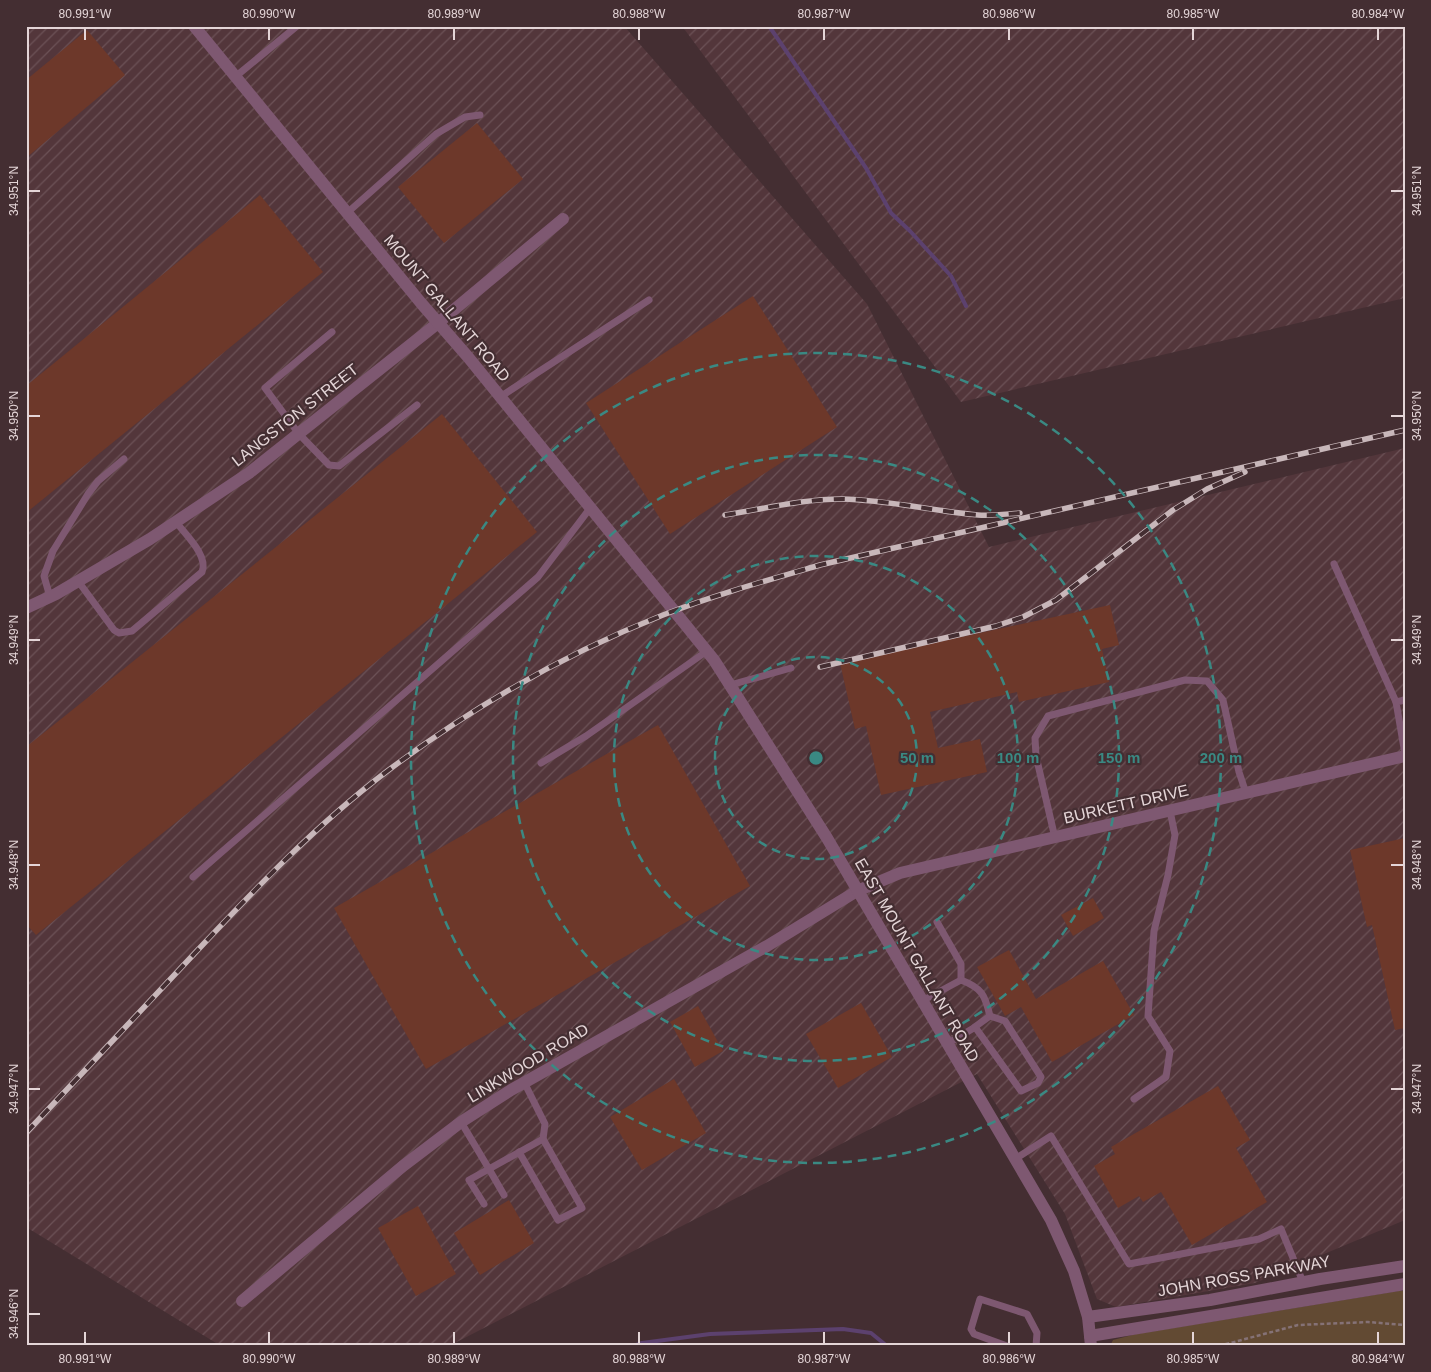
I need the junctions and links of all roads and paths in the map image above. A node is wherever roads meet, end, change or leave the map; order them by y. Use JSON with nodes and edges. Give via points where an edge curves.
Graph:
{"nodes":[{"id":1,"x":194,"y":26,"type":"edge"},
{"id":2,"x":297,"y":26,"type":"edge"},
{"id":3,"x":235,"y":76,"type":"junction"},
{"id":4,"x":480,"y":115,"type":"dead end"},
{"id":5,"x":347,"y":213,"type":"junction"},
{"id":6,"x":563,"y":219,"type":"dead end"},
{"id":7,"x":649,"y":300,"type":"dead end"},
{"id":8,"x":438,"y":323,"type":"junction"},
{"id":9,"x":332,"y":332,"type":"dead end"},
{"id":10,"x":500,"y":397,"type":"junction"},
{"id":11,"x":418,"y":405,"type":"dead end"},
{"id":12,"x":299,"y":434,"type":"junction"},
{"id":13,"x":124,"y":459,"type":"dead end"},
{"id":14,"x":591,"y":507,"type":"junction"},
{"id":15,"x":176,"y":522,"type":"junction"},
{"id":16,"x":1334,"y":564,"type":"dead end"},
{"id":17,"x":78,"y":581,"type":"junction"},
{"id":18,"x":50,"y":596,"type":"junction"},
{"id":19,"x":26,"y":608,"type":"edge"},
{"id":20,"x":675,"y":611,"type":"joint"},
{"id":21,"x":707,"y":652,"type":"junction"},
{"id":22,"x":790,"y":668,"type":"dead end"},
{"id":23,"x":730,"y":685,"type":"junction"},
{"id":24,"x":1405,"y":700,"type":"edge"},
{"id":25,"x":1396,"y":702,"type":"junction"},
{"id":26,"x":1405,"y":755,"type":"edge"},
{"id":27,"x":541,"y":763,"type":"dead end"},
{"id":28,"x":1246,"y":793,"type":"junction"},
{"id":29,"x":1170,"y":811,"type":"junction"},
{"id":30,"x":1055,"y":838,"type":"junction"},
{"id":31,"x":193,"y":877,"type":"dead end"},
{"id":32,"x":857,"y":890,"type":"junction"},
{"id":33,"x":937,"y":922,"type":"dead end"},
{"id":34,"x":961,"y":980,"type":"junction"},
{"id":35,"x":922,"y":1001,"type":"junction"},
{"id":36,"x":990,"y":1016,"type":"junction"},
{"id":37,"x":975,"y":1026,"type":"junction"},
{"id":38,"x":947,"y":1044,"type":"junction"},
{"id":39,"x":524,"y":1082,"type":"junction"},
{"id":40,"x":1134,"y":1099,"type":"dead end"},
{"id":41,"x":461,"y":1122,"type":"junction"},
{"id":42,"x":543,"y":1139,"type":"junction"},
{"id":43,"x":519,"y":1152,"type":"junction"},
{"id":44,"x":1015,"y":1159,"type":"junction"},
{"id":45,"x":489,"y":1170,"type":"junction"},
{"id":46,"x":504,"y":1195,"type":"dead end"},
{"id":47,"x":484,"y":1204,"type":"dead end"},
{"id":48,"x":1405,"y":1266,"type":"edge"},
{"id":49,"x":1303,"y":1282,"type":"junction"},
{"id":50,"x":1405,"y":1284,"type":"edge"},
{"id":51,"x":242,"y":1301,"type":"dead end"},
{"id":52,"x":1088,"y":1317,"type":"junction"},
{"id":53,"x":1405,"y":1325,"type":"edge"},
{"id":54,"x":1090,"y":1341,"type":"edge"},
{"id":55,"x":1007,"y":1346,"type":"edge"},
{"id":56,"x":1036,"y":1346,"type":"edge"},
{"id":57,"x":1219,"y":1346,"type":"edge"}],
"edges":[{"from":1,"to":3,"type":"street","name":"MOUNT GALLANT ROAD"},
{"from":2,"to":3,"type":"lane"},
{"from":3,"to":5,"type":"street","name":"MOUNT GALLANT ROAD"},
{"from":4,"to":5,"type":"lane","via":[[465,117],[436,134]]},
{"from":5,"to":8,"type":"street","name":"MOUNT GALLANT ROAD"},
{"from":6,"to":8,"type":"street","name":"LANGSTON STREET"},
{"from":7,"to":10,"type":"lane"},
{"from":8,"to":10,"type":"street","name":"MOUNT GALLANT ROAD"},
{"from":8,"to":12,"type":"street","name":"LANGSTON STREET"},
{"from":9,"to":12,"type":"lane","via":[[265,388]]},
{"from":10,"to":14,"type":"street","name":"MOUNT GALLANT ROAD"},
{"from":11,"to":12,"type":"lane","via":[[339,466],[329,465]]},
{"from":12,"to":15,"type":"street","name":"LANGSTON STREET","via":[[250,473]]},
{"from":13,"to":18,"type":"lane","via":[[98,481],[53,551],[44,576]]},
{"from":14,"to":20,"type":"street","name":"MOUNT GALLANT ROAD"},
{"from":14,"to":31,"type":"lane","via":[[538,578]]},
{"from":15,"to":17,"type":"street","name":"LANGSTON STREET"},
{"from":15,"to":17,"type":"lane","via":[[203,560],[202,572],[132,631],[119,633],[114,630]]},
{"from":16,"to":25,"type":"lane"},
{"from":17,"to":18,"type":"street","name":"LANGSTON STREET"},
{"from":18,"to":19,"type":"street","name":"LANGSTON STREET"},
{"from":20,"to":21,"type":"street","name":"EAST MOUNT GALLANT ROAD"},
{"from":21,"to":23,"type":"street","name":"EAST MOUNT GALLANT ROAD"},
{"from":21,"to":27,"type":"lane","via":[[586,736]]},
{"from":22,"to":23,"type":"lane"},
{"from":23,"to":32,"type":"street","name":"EAST MOUNT GALLANT ROAD"},
{"from":24,"to":25,"type":"lane"},
{"from":25,"to":26,"type":"lane"},
{"from":26,"to":28,"type":"street","name":"BURKETT DRIVE"},
{"from":28,"to":29,"type":"street","name":"BURKETT DRIVE"},
{"from":28,"to":30,"type":"lane","via":[[1222,700],[1207,681],[1185,680],[1048,716],[1035,738],[1036,756]]},
{"from":29,"to":30,"type":"street","name":"BURKETT DRIVE"},
{"from":29,"to":40,"type":"lane","via":[[1175,835],[1154,931],[1148,1016],[1170,1051],[1166,1077]]},
{"from":30,"to":32,"type":"street","name":"BURKETT DRIVE","via":[[900,873]]},
{"from":32,"to":35,"type":"street","name":"EAST MOUNT GALLANT ROAD"},
{"from":32,"to":39,"type":"street","name":"LINKWOOD ROAD","via":[[767,946]]},
{"from":33,"to":34,"type":"lane","via":[[961,964]]},
{"from":34,"to":35,"type":"lane"},
{"from":34,"to":36,"type":"lane","via":[[975,985],[985,997]]},
{"from":35,"to":38,"type":"street","name":"EAST MOUNT GALLANT ROAD"},
{"from":36,"to":37,"type":"lane"},
{"from":36,"to":37,"type":"lane","via":[[1005,1021],[1040,1077],[1038,1083],[1021,1091]]},
{"from":37,"to":38,"type":"lane"},
{"from":38,"to":44,"type":"street","name":"EAST MOUNT GALLANT ROAD"},
{"from":39,"to":41,"type":"street","name":"LINKWOOD ROAD"},
{"from":39,"to":42,"type":"lane","via":[[545,1124]]},
{"from":41,"to":45,"type":"lane"},
{"from":41,"to":51,"type":"street","name":"LINKWOOD ROAD","via":[[403,1166]]},
{"from":42,"to":43,"type":"lane"},
{"from":42,"to":43,"type":"lane","via":[[582,1208],[558,1220]]},
{"from":43,"to":45,"type":"lane"},
{"from":44,"to":49,"type":"lane","via":[[1052,1136],[1129,1264],[1259,1239],[1281,1229]]},
{"from":44,"to":52,"type":"street","name":"EAST MOUNT GALLANT ROAD","via":[[1051,1220],[1074,1271]]},
{"from":45,"to":46,"type":"lane"},
{"from":45,"to":47,"type":"lane","via":[[469,1180]]},
{"from":48,"to":49,"type":"street","name":"JOHN ROSS PARKWAY"},
{"from":49,"to":52,"type":"street","name":"JOHN ROSS PARKWAY","via":[[1210,1300]]},
{"from":50,"to":54,"type":"street","name":"JOHN ROSS PARKWAY"},
{"from":52,"to":54,"type":"street","name":"EAST MOUNT GALLANT ROAD"},
{"from":53,"to":57,"type":"path","via":[[1368,1322],[1298,1325]]},
{"from":55,"to":56,"type":"lane","via":[[974,1334],[971,1329],[980,1299],[1027,1314],[1037,1333]]}]}
